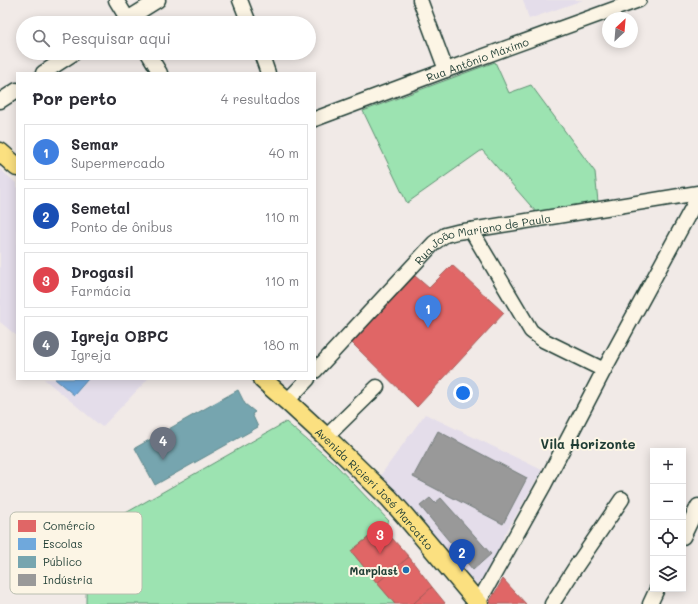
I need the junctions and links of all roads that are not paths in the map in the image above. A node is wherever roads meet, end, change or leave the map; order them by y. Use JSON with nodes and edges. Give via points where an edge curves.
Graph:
{"nodes":[{"id":1,"x":116,"y":0,"type":"edge"},
{"id":2,"x":158,"y":0,"type":"edge"},
{"id":3,"x":240,"y":0,"type":"edge"},
{"id":4,"x":420,"y":0,"type":"edge"},
{"id":5,"x":639,"y":0,"type":"edge"},
{"id":6,"x":618,"y":4,"type":"edge"},
{"id":7,"x":123,"y":16,"type":"edge"},
{"id":8,"x":135,"y":16,"type":"edge"},
{"id":9,"x":246,"y":16,"type":"edge"},
{"id":10,"x":63,"y":60,"type":"edge"},
{"id":11,"x":152,"y":60,"type":"edge"},
{"id":12,"x":263,"y":60,"type":"edge"},
{"id":13,"x":446,"y":70,"type":"junction"},
{"id":14,"x":45,"y":72,"type":"edge"},
{"id":15,"x":159,"y":72,"type":"edge"},
{"id":16,"x":268,"y":72,"type":"edge"},
{"id":17,"x":16,"y":91,"type":"edge"},
{"id":18,"x":0,"y":101,"type":"edge"},
{"id":19,"x":316,"y":119,"type":"edge"},
{"id":20,"x":0,"y":152,"type":"edge"},
{"id":21,"x":16,"y":166,"type":"edge"},
{"id":22,"x":698,"y":193,"type":"edge"},
{"id":23,"x":698,"y":197,"type":"edge"},
{"id":24,"x":471,"y":230,"type":"junction"},
{"id":25,"x":316,"y":370,"type":"edge"},
{"id":26,"x":604,"y":370,"type":"junction"},
{"id":27,"x":263,"y":380,"type":"edge"},
{"id":28,"x":307,"y":380,"type":"edge"},
{"id":29,"x":377,"y":387,"type":"dead end"},
{"id":30,"x":287,"y":401,"type":"junction"},
{"id":31,"x":326,"y":437,"type":"junction"},
{"id":32,"x":622,"y":499,"type":"dead end"},
{"id":33,"x":698,"y":506,"type":"edge"},
{"id":34,"x":686,"y":531,"type":"edge"},
{"id":35,"x":656,"y":592,"type":"edge"},
{"id":36,"x":479,"y":603,"type":"edge"},
{"id":37,"x":552,"y":604,"type":"edge"},
{"id":38,"x":650,"y":604,"type":"edge"}],
"edges":[{"from":1,"to":7,"type":"street"},
{"from":2,"to":8,"type":"street"},
{"from":3,"to":9,"type":"street"},
{"from":4,"to":13,"type":"street"},
{"from":5,"to":6,"type":"street","name":"Rua Antônio Máximo"},
{"from":6,"to":13,"type":"street","name":"Rua Antônio Máximo"},
{"from":10,"to":14,"type":"street"},
{"from":11,"to":15,"type":"street"},
{"from":12,"to":16,"type":"street"},
{"from":13,"to":19,"type":"street","name":"Rua Antônio Máximo"},
{"from":17,"to":18,"type":"street"},
{"from":20,"to":21,"type":"main road"},
{"from":22,"to":24,"type":"street","name":"Rua João Mariano de Paula"},
{"from":23,"to":26,"type":"street"},
{"from":24,"to":25,"type":"street","name":"Rua João Mariano de Paula","via":[[445,235],[434,243]]},
{"from":24,"to":26,"type":"street","via":[[531,331],[543,340]]},
{"from":26,"to":36,"type":"street"},
{"from":27,"to":30,"type":"main road","name":"Avenida Ricieri José Marcatto"},
{"from":28,"to":30,"type":"street"},
{"from":29,"to":31,"type":"street"},
{"from":30,"to":31,"type":"main road","name":"Avenida Ricieri José Marcatto"},
{"from":31,"to":36,"type":"main road","name":"Avenida Ricieri José Marcatto","via":[[405,516]]},
{"from":32,"to":37,"type":"street"},
{"from":33,"to":34,"type":"street"},
{"from":35,"to":38,"type":"street"}]}
